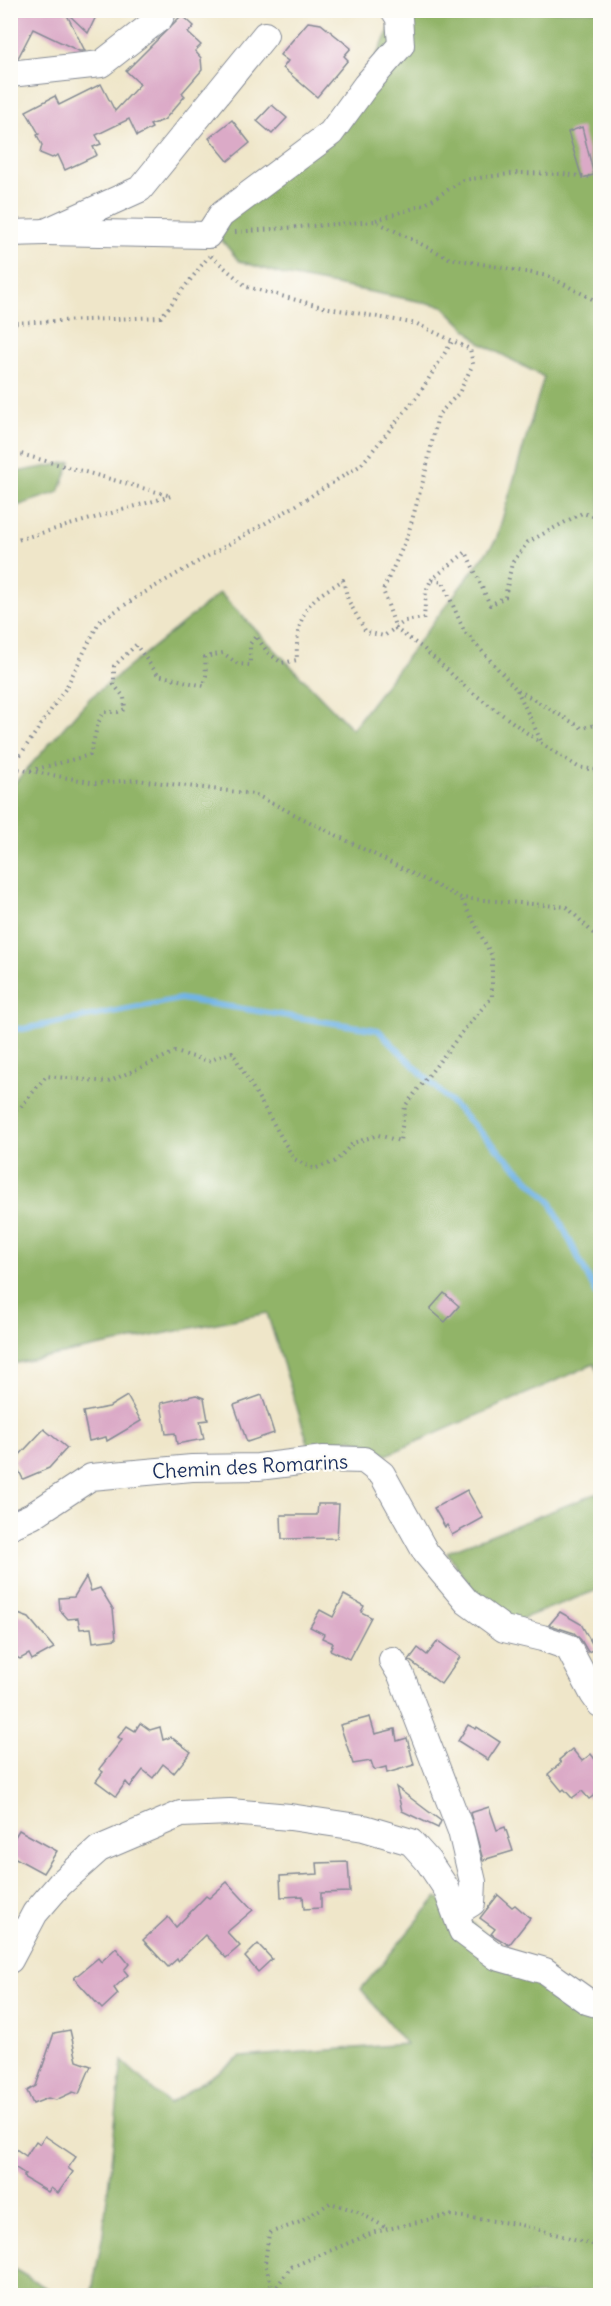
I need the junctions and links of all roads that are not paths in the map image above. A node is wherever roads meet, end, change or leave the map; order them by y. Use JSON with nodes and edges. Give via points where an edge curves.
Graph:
{"nodes":[{"id":1,"x":164,"y":10,"type":"edge"},
{"id":2,"x":394,"y":10,"type":"edge"},
{"id":3,"x":265,"y":35,"type":"dead end"},
{"id":4,"x":10,"y":74,"type":"edge"},
{"id":5,"x":45,"y":232,"type":"junction"},
{"id":6,"x":10,"y":233,"type":"edge"},
{"id":7,"x":10,"y":1526,"type":"edge"},
{"id":8,"x":392,"y":1660,"type":"dead end"},
{"id":9,"x":600,"y":1704,"type":"edge"},
{"id":10,"x":456,"y":1913,"type":"junction"},
{"id":11,"x":10,"y":1960,"type":"edge"},
{"id":12,"x":600,"y":2005,"type":"edge"}],
"edges":[{"from":1,"to":4,"type":"street","via":[[160,18],[101,64]]},
{"from":2,"to":5,"type":"street","via":[[399,18],[400,45],[332,133],[221,215],[209,245]]},
{"from":3,"to":5,"type":"street","via":[[140,189]]},
{"from":5,"to":6,"type":"street"},
{"from":7,"to":9,"type":"street","name":"Chemin des Romarins","via":[[91,1477],[324,1459],[364,1460],[382,1474],[426,1553],[466,1602],[504,1629],[568,1647]]},
{"from":8,"to":10,"type":"street","via":[[461,1831],[473,1882],[472,1903]]},
{"from":10,"to":11,"type":"street","via":[[446,1888],[411,1842],[364,1828],[291,1817],[230,1812],[181,1814],[99,1849],[35,1913]]},
{"from":10,"to":12,"type":"street","via":[[462,1931],[497,1957],[545,1971],[587,2001]]}]}
